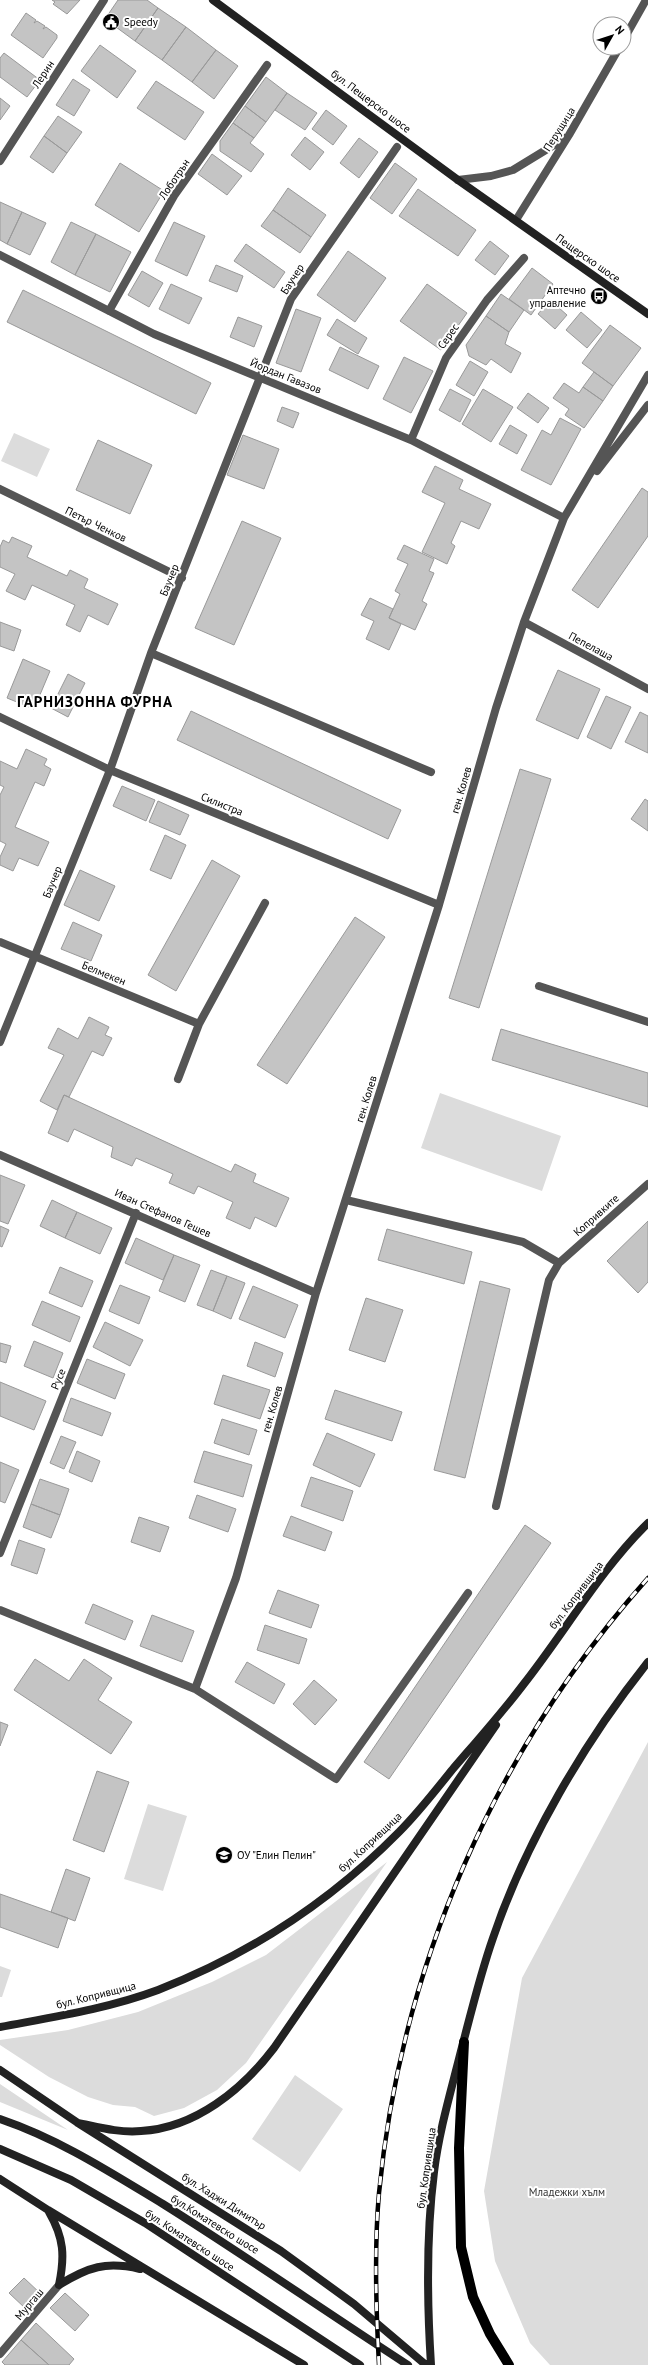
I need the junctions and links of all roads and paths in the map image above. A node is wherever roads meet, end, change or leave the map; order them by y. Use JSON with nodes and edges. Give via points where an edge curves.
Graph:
{"nodes":[{"id":1,"x":104,"y":0,"type":"edge"},
{"id":2,"x":213,"y":0,"type":"edge"},
{"id":3,"x":646,"y":0,"type":"edge"},
{"id":4,"x":632,"y":25,"type":"edge"},
{"id":5,"x":614,"y":56,"type":"edge"},
{"id":6,"x":267,"y":65,"type":"dead end"},
{"id":7,"x":569,"y":135,"type":"junction"},
{"id":8,"x":397,"y":147,"type":"dead end"},
{"id":9,"x":0,"y":161,"type":"edge"},
{"id":10,"x":458,"y":180,"type":"junction"},
{"id":11,"x":516,"y":220,"type":"junction"},
{"id":12,"x":0,"y":255,"type":"edge"},
{"id":13,"x":524,"y":258,"type":"dead end"},
{"id":14,"x":109,"y":311,"type":"junction"},
{"id":15,"x":648,"y":314,"type":"edge"},
{"id":16,"x":648,"y":375,"type":"edge"},
{"id":17,"x":260,"y":377,"type":"junction"},
{"id":18,"x":648,"y":405,"type":"edge"},
{"id":19,"x":411,"y":440,"type":"junction"},
{"id":20,"x":0,"y":489,"type":"edge"},
{"id":21,"x":577,"y":497,"type":"junction"},
{"id":22,"x":564,"y":518,"type":"junction"},
{"id":23,"x":182,"y":578,"type":"junction"},
{"id":24,"x":524,"y":622,"type":"junction"},
{"id":25,"x":151,"y":653,"type":"junction"},
{"id":26,"x":648,"y":689,"type":"edge"},
{"id":27,"x":0,"y":717,"type":"edge"},
{"id":28,"x":110,"y":770,"type":"junction"},
{"id":29,"x":431,"y":772,"type":"dead end"},
{"id":30,"x":265,"y":903,"type":"dead end"},
{"id":31,"x":439,"y":905,"type":"junction"},
{"id":32,"x":0,"y":942,"type":"edge"},
{"id":33,"x":33,"y":956,"type":"junction"},
{"id":34,"x":539,"y":986,"type":"dead end"},
{"id":35,"x":648,"y":1022,"type":"edge"},
{"id":36,"x":199,"y":1024,"type":"junction"},
{"id":37,"x":0,"y":1042,"type":"edge"},
{"id":38,"x":178,"y":1079,"type":"dead end"},
{"id":39,"x":0,"y":1155,"type":"edge"},
{"id":40,"x":648,"y":1184,"type":"edge"},
{"id":41,"x":346,"y":1200,"type":"junction"},
{"id":42,"x":136,"y":1213,"type":"junction"},
{"id":43,"x":559,"y":1263,"type":"junction"},
{"id":44,"x":316,"y":1293,"type":"junction"},
{"id":45,"x":496,"y":1506,"type":"dead end"},
{"id":46,"x":648,"y":1523,"type":"edge"},
{"id":47,"x":0,"y":1553,"type":"edge"},
{"id":48,"x":468,"y":1593,"type":"dead end"},
{"id":49,"x":0,"y":1610,"type":"edge"},
{"id":50,"x":648,"y":1662,"type":"edge"},
{"id":51,"x":524,"y":1685,"type":"junction"},
{"id":52,"x":195,"y":1689,"type":"junction"},
{"id":53,"x":0,"y":2027,"type":"edge"},
{"id":54,"x":464,"y":2042,"type":"junction"},
{"id":55,"x":0,"y":2070,"type":"edge"},
{"id":56,"x":0,"y":2119,"type":"edge"},
{"id":57,"x":78,"y":2123,"type":"junction"},
{"id":58,"x":0,"y":2149,"type":"edge"},
{"id":59,"x":0,"y":2178,"type":"edge"},
{"id":60,"x":48,"y":2210,"type":"junction"},
{"id":61,"x":148,"y":2271,"type":"junction"},
{"id":62,"x":58,"y":2285,"type":"junction"},
{"id":63,"x":0,"y":2354,"type":"edge"},
{"id":64,"x":304,"y":2365,"type":"edge"},
{"id":65,"x":360,"y":2365,"type":"edge"},
{"id":66,"x":408,"y":2365,"type":"edge"},
{"id":67,"x":426,"y":2365,"type":"edge"},
{"id":68,"x":431,"y":2365,"type":"edge"},
{"id":69,"x":509,"y":2365,"type":"edge"}],
"edges":[{"from":1,"to":9,"type":"street","name":"Лерин"},
{"from":2,"to":10,"type":"main road","name":"бул. Пещерско шосе"},
{"from":3,"to":4,"type":"street"},
{"from":5,"to":7,"type":"street","name":"Перущица"},
{"from":6,"to":14,"type":"street","name":"Лоботрън","via":[[174,196]]},
{"from":7,"to":10,"type":"street","via":[[513,170]]},
{"from":7,"to":11,"type":"street","name":"Перущица"},
{"from":8,"to":17,"type":"street","name":"Баучер","via":[[291,299]]},
{"from":10,"to":11,"type":"main road","name":"бул. Пещерско шосе"},
{"from":11,"to":15,"type":"main road","name":"Пещерско шосе"},
{"from":12,"to":14,"type":"street","name":"Йордан Гавазов"},
{"from":13,"to":19,"type":"street","name":"Серес","via":[[487,300],[446,358]]},
{"from":14,"to":17,"type":"street","name":"Йордан Гавазов","via":[[154,334]]},
{"from":16,"to":21,"type":"street"},
{"from":17,"to":19,"type":"street","name":"Йордан Гавазов"},
{"from":17,"to":23,"type":"street","name":"Баучер"},
{"from":18,"to":21,"type":"street"},
{"from":19,"to":22,"type":"street","name":"Йордан Гавазов"},
{"from":20,"to":23,"type":"street","name":"Петър Ченков"},
{"from":21,"to":22,"type":"street","name":"ген. Колев"},
{"from":22,"to":24,"type":"street","name":"ген. Колев"},
{"from":23,"to":25,"type":"street","name":"Баучер"},
{"from":24,"to":26,"type":"street","name":"Пепелаша"},
{"from":24,"to":31,"type":"street","name":"ген. Колев","via":[[496,708]]},
{"from":25,"to":28,"type":"street","name":"Баучер"},
{"from":25,"to":29,"type":"street"},
{"from":27,"to":28,"type":"street","name":"Силистра"},
{"from":28,"to":31,"type":"street","name":"Силистра"},
{"from":28,"to":33,"type":"street","name":"Баучер"},
{"from":30,"to":36,"type":"street"},
{"from":31,"to":41,"type":"street","name":"ген. Колев"},
{"from":32,"to":33,"type":"street","name":"Белмекен"},
{"from":33,"to":36,"type":"street","name":"Белмекен"},
{"from":33,"to":37,"type":"street","name":"Баучер"},
{"from":34,"to":35,"type":"street"},
{"from":36,"to":38,"type":"street"},
{"from":39,"to":42,"type":"street","name":"Иван Стефанов Гешев"},
{"from":40,"to":43,"type":"street","name":"Копривките"},
{"from":41,"to":43,"type":"street","via":[[523,1242]]},
{"from":41,"to":44,"type":"street","name":"ген. Колев"},
{"from":42,"to":44,"type":"street","name":"Иван Стефанов Гешев"},
{"from":42,"to":47,"type":"street","name":"Русе"},
{"from":43,"to":45,"type":"street","name":"Копривките","via":[[549,1280]]},
{"from":44,"to":52,"type":"street","name":"ген. Колев","via":[[236,1578]]},
{"from":46,"to":51,"type":"main road","name":"бул. Копривщица","via":[[636,1534]]},
{"from":48,"to":52,"type":"street","via":[[336,1779]]},
{"from":49,"to":52,"type":"street"},
{"from":50,"to":54,"type":"main road","name":"бул. Копривщица","via":[[600,1728],[578,1764],[512,1887],[480,1980]]},
{"from":51,"to":53,"type":"main road","name":"бул. Копривщица","via":[[401,1831],[338,1887],[274,1932],[236,1955],[156,1990],[80,2012]]},
{"from":51,"to":57,"type":"main road","via":[[278,2042],[246,2081],[213,2106],[166,2127],[123,2131]]},
{"from":54,"to":68,"type":"main road","name":"бул. Копривщица","via":[[443,2122],[434,2173],[429,2285]]},
{"from":54,"to":69,"type":"main road","via":[[459,2148],[461,2247],[473,2297],[490,2334]]},
{"from":55,"to":57,"type":"main road","name":"бул. Хаджи Димитър"},
{"from":56,"to":66,"type":"main road","name":"бул.Коматевско шосе","via":[[77,2152],[250,2259]]},
{"from":57,"to":67,"type":"main road","name":"бул. Хаджи Димитър","via":[[281,2250],[354,2304]]},
{"from":58,"to":65,"type":"main road","name":"бул. Коматевско шосе","via":[[71,2180],[145,2223]]},
{"from":59,"to":60,"type":"main road"},
{"from":60,"to":61,"type":"main road"},
{"from":60,"to":62,"type":"main road","via":[[60,2232],[62,2243],[62,2270]]},
{"from":61,"to":62,"type":"main road","via":[[120,2264],[106,2265],[74,2276]]},
{"from":61,"to":64,"type":"main road"},
{"from":62,"to":63,"type":"street","name":"Мургаш"}]}
